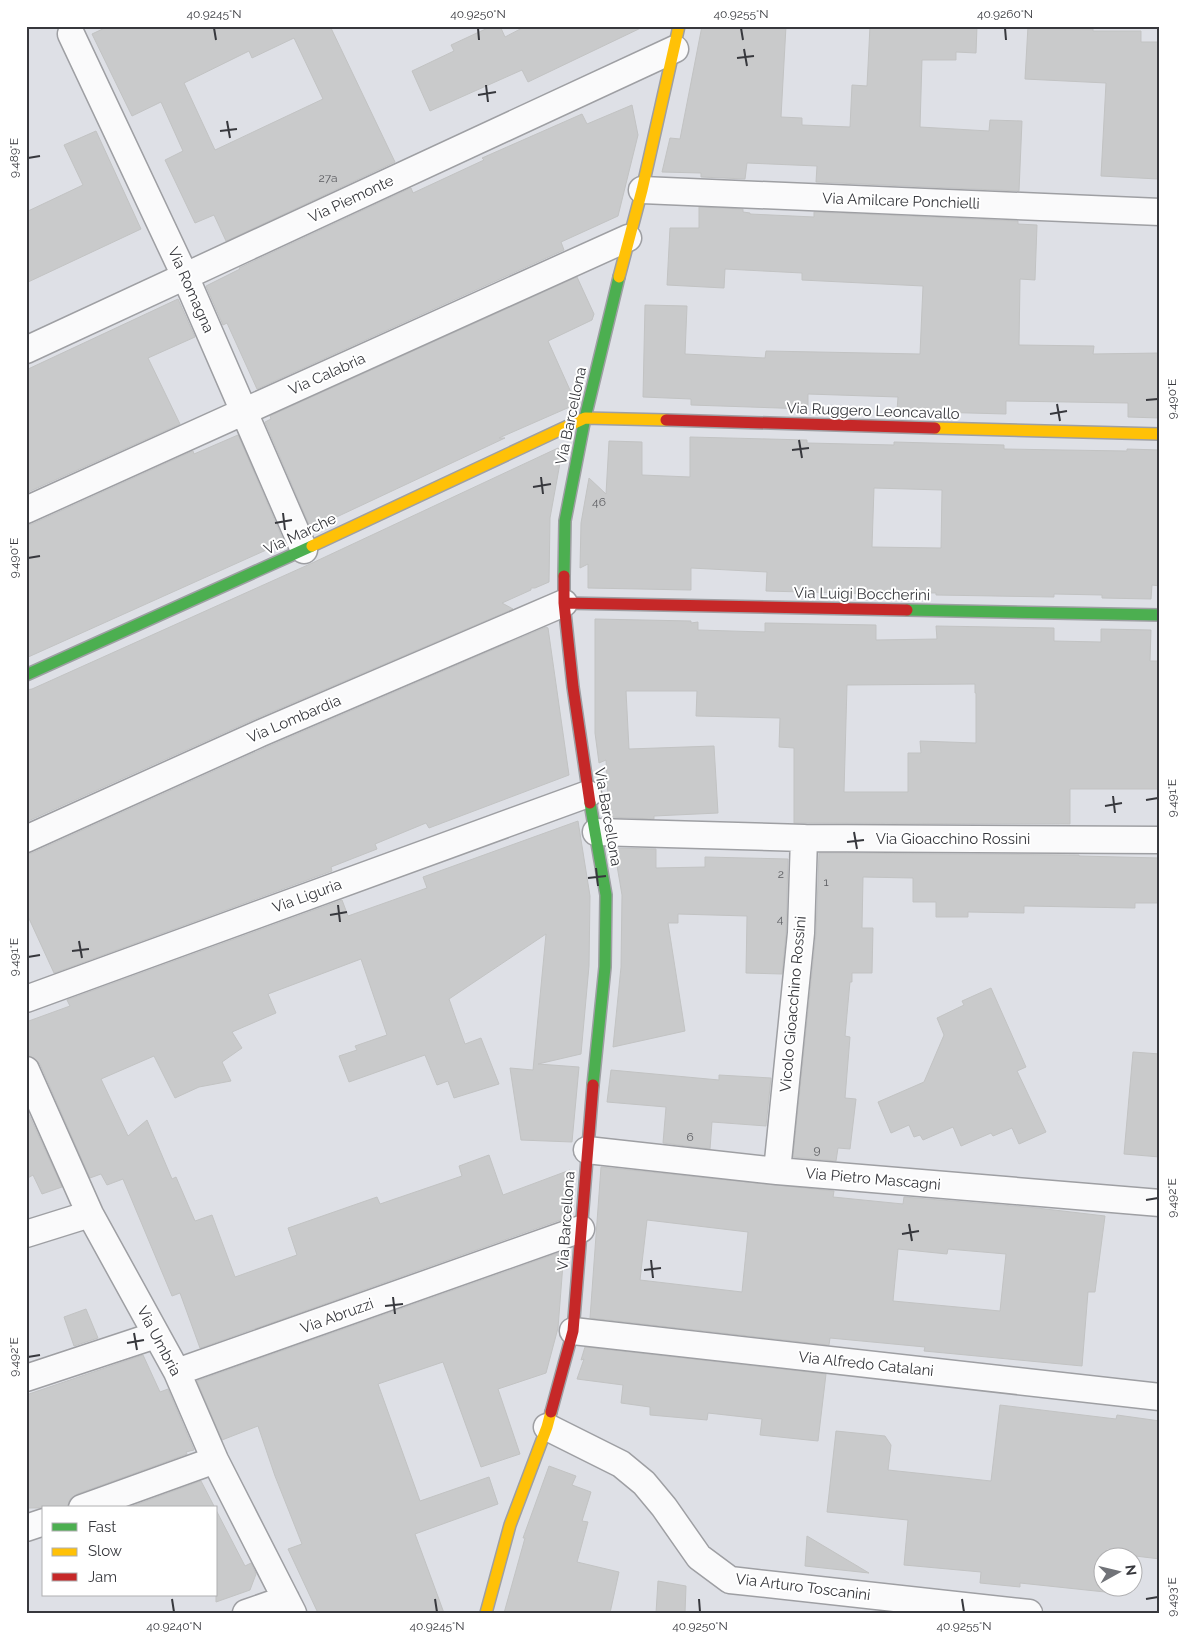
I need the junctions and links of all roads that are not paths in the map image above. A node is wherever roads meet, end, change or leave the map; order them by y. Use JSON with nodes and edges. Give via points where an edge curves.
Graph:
{"nodes":[{"id":1,"x":71,"y":34,"type":"dead end"},
{"id":2,"x":677,"y":37,"type":"edge"},
{"id":3,"x":642,"y":190,"type":"junction"},
{"id":4,"x":1160,"y":212,"type":"edge"},
{"id":5,"x":628,"y":238,"type":"junction"},
{"id":6,"x":185,"y":276,"type":"junction"},
{"id":7,"x":26,"y":350,"type":"edge"},
{"id":8,"x":244,"y":411,"type":"junction"},
{"id":9,"x":585,"y":418,"type":"junction"},
{"id":10,"x":1160,"y":434,"type":"edge"},
{"id":11,"x":26,"y":510,"type":"edge"},
{"id":12,"x":304,"y":550,"type":"junction"},
{"id":13,"x":564,"y":603,"type":"junction"},
{"id":14,"x":1160,"y":616,"type":"edge"},
{"id":15,"x":26,"y":675,"type":"edge"},
{"id":16,"x":588,"y":794,"type":"junction"},
{"id":17,"x":596,"y":832,"type":"junction"},
{"id":18,"x":804,"y":838,"type":"junction"},
{"id":19,"x":26,"y":839,"type":"edge"},
{"id":20,"x":1160,"y":840,"type":"edge"},
{"id":21,"x":26,"y":998,"type":"edge"},
{"id":22,"x":26,"y":1070,"type":"edge"},
{"id":23,"x":586,"y":1150,"type":"junction"},
{"id":24,"x":778,"y":1171,"type":"junction"},
{"id":25,"x":1160,"y":1203,"type":"edge"},
{"id":26,"x":90,"y":1214,"type":"junction"},
{"id":27,"x":581,"y":1229,"type":"junction"},
{"id":28,"x":26,"y":1234,"type":"edge"},
{"id":29,"x":573,"y":1331,"type":"junction"},
{"id":30,"x":156,"y":1335,"type":"junction"},
{"id":31,"x":177,"y":1372,"type":"junction"},
{"id":32,"x":26,"y":1378,"type":"edge"},
{"id":33,"x":1160,"y":1397,"type":"edge"},
{"id":34,"x":547,"y":1427,"type":"junction"},
{"id":35,"x":215,"y":1460,"type":"junction"},
{"id":36,"x":88,"y":1506,"type":"edge"},
{"id":37,"x":42,"y":1523,"type":"edge"},
{"id":38,"x":26,"y":1528,"type":"edge"},
{"id":39,"x":289,"y":1606,"type":"edge"},
{"id":40,"x":246,"y":1613,"type":"edge"},
{"id":41,"x":486,"y":1613,"type":"edge"},
{"id":42,"x":1029,"y":1613,"type":"edge"}],
"edges":[{"from":1,"to":6,"type":"street","name":"Via Romagna"},
{"from":2,"to":3,"type":"street","name":"Via Barcellona"},
{"from":2,"to":6,"type":"street","name":"Via Piemonte"},
{"from":3,"to":4,"type":"street","name":"Via Amilcare Ponchielli"},
{"from":3,"to":5,"type":"street","name":"Via Barcellona"},
{"from":5,"to":8,"type":"street","name":"Via Calabria"},
{"from":5,"to":9,"type":"street","name":"Via Barcellona"},
{"from":6,"to":7,"type":"street","name":"Via Piemonte"},
{"from":6,"to":8,"type":"street","name":"Via Romagna"},
{"from":8,"to":11,"type":"street","name":"Via Calabria"},
{"from":8,"to":12,"type":"street","name":"Via Romagna"},
{"from":9,"to":10,"type":"street","name":"Via Ruggero Leoncavallo"},
{"from":9,"to":12,"type":"street","name":"Via Marche"},
{"from":9,"to":13,"type":"street","name":"Via Barcellona","via":[[564,521]]},
{"from":12,"to":15,"type":"street","name":"Via Marche"},
{"from":13,"to":14,"type":"street","name":"Via Luigi Boccherini"},
{"from":13,"to":16,"type":"street","name":"Via Barcellona","via":[[572,687]]},
{"from":13,"to":19,"type":"street","name":"Via Lombardia","via":[[261,733]]},
{"from":16,"to":17,"type":"street","name":"Via Barcellona"},
{"from":16,"to":21,"type":"street","name":"Via Liguria"},
{"from":17,"to":18,"type":"street","name":"Via Gioacchino Rossini"},
{"from":17,"to":23,"type":"street","name":"Via Barcellona","via":[[606,895],[605,967]]},
{"from":18,"to":20,"type":"street","name":"Via Gioacchino Rossini"},
{"from":18,"to":24,"type":"street","name":"Vicolo Gioacchino Rossini","via":[[801,933]]},
{"from":22,"to":26,"type":"street","name":"Via Umbria"},
{"from":23,"to":24,"type":"street","name":"Via Pietro Mascagni"},
{"from":23,"to":27,"type":"street","name":"Via Barcellona"},
{"from":24,"to":25,"type":"street","name":"Via Pietro Mascagni"},
{"from":26,"to":28,"type":"street"},
{"from":26,"to":30,"type":"street","name":"Via Umbria"},
{"from":27,"to":29,"type":"street","name":"Via Barcellona"},
{"from":27,"to":31,"type":"street","name":"Via Abruzzi"},
{"from":29,"to":33,"type":"street","name":"Via Alfredo Catalani"},
{"from":29,"to":34,"type":"street","name":"Via Barcellona"},
{"from":30,"to":31,"type":"street","name":"Via Umbria"},
{"from":30,"to":32,"type":"street"},
{"from":31,"to":35,"type":"street","name":"Via Umbria"},
{"from":34,"to":41,"type":"street","name":"Via Barcellona","via":[[510,1525]]},
{"from":34,"to":42,"type":"street","name":"Via Arturo Toscanini","via":[[620,1464],[644,1483],[698,1557],[730,1580]]},
{"from":35,"to":36,"type":"street"},
{"from":35,"to":39,"type":"street","name":"Via Umbria"},
{"from":37,"to":38,"type":"street"},
{"from":39,"to":40,"type":"street"}]}
